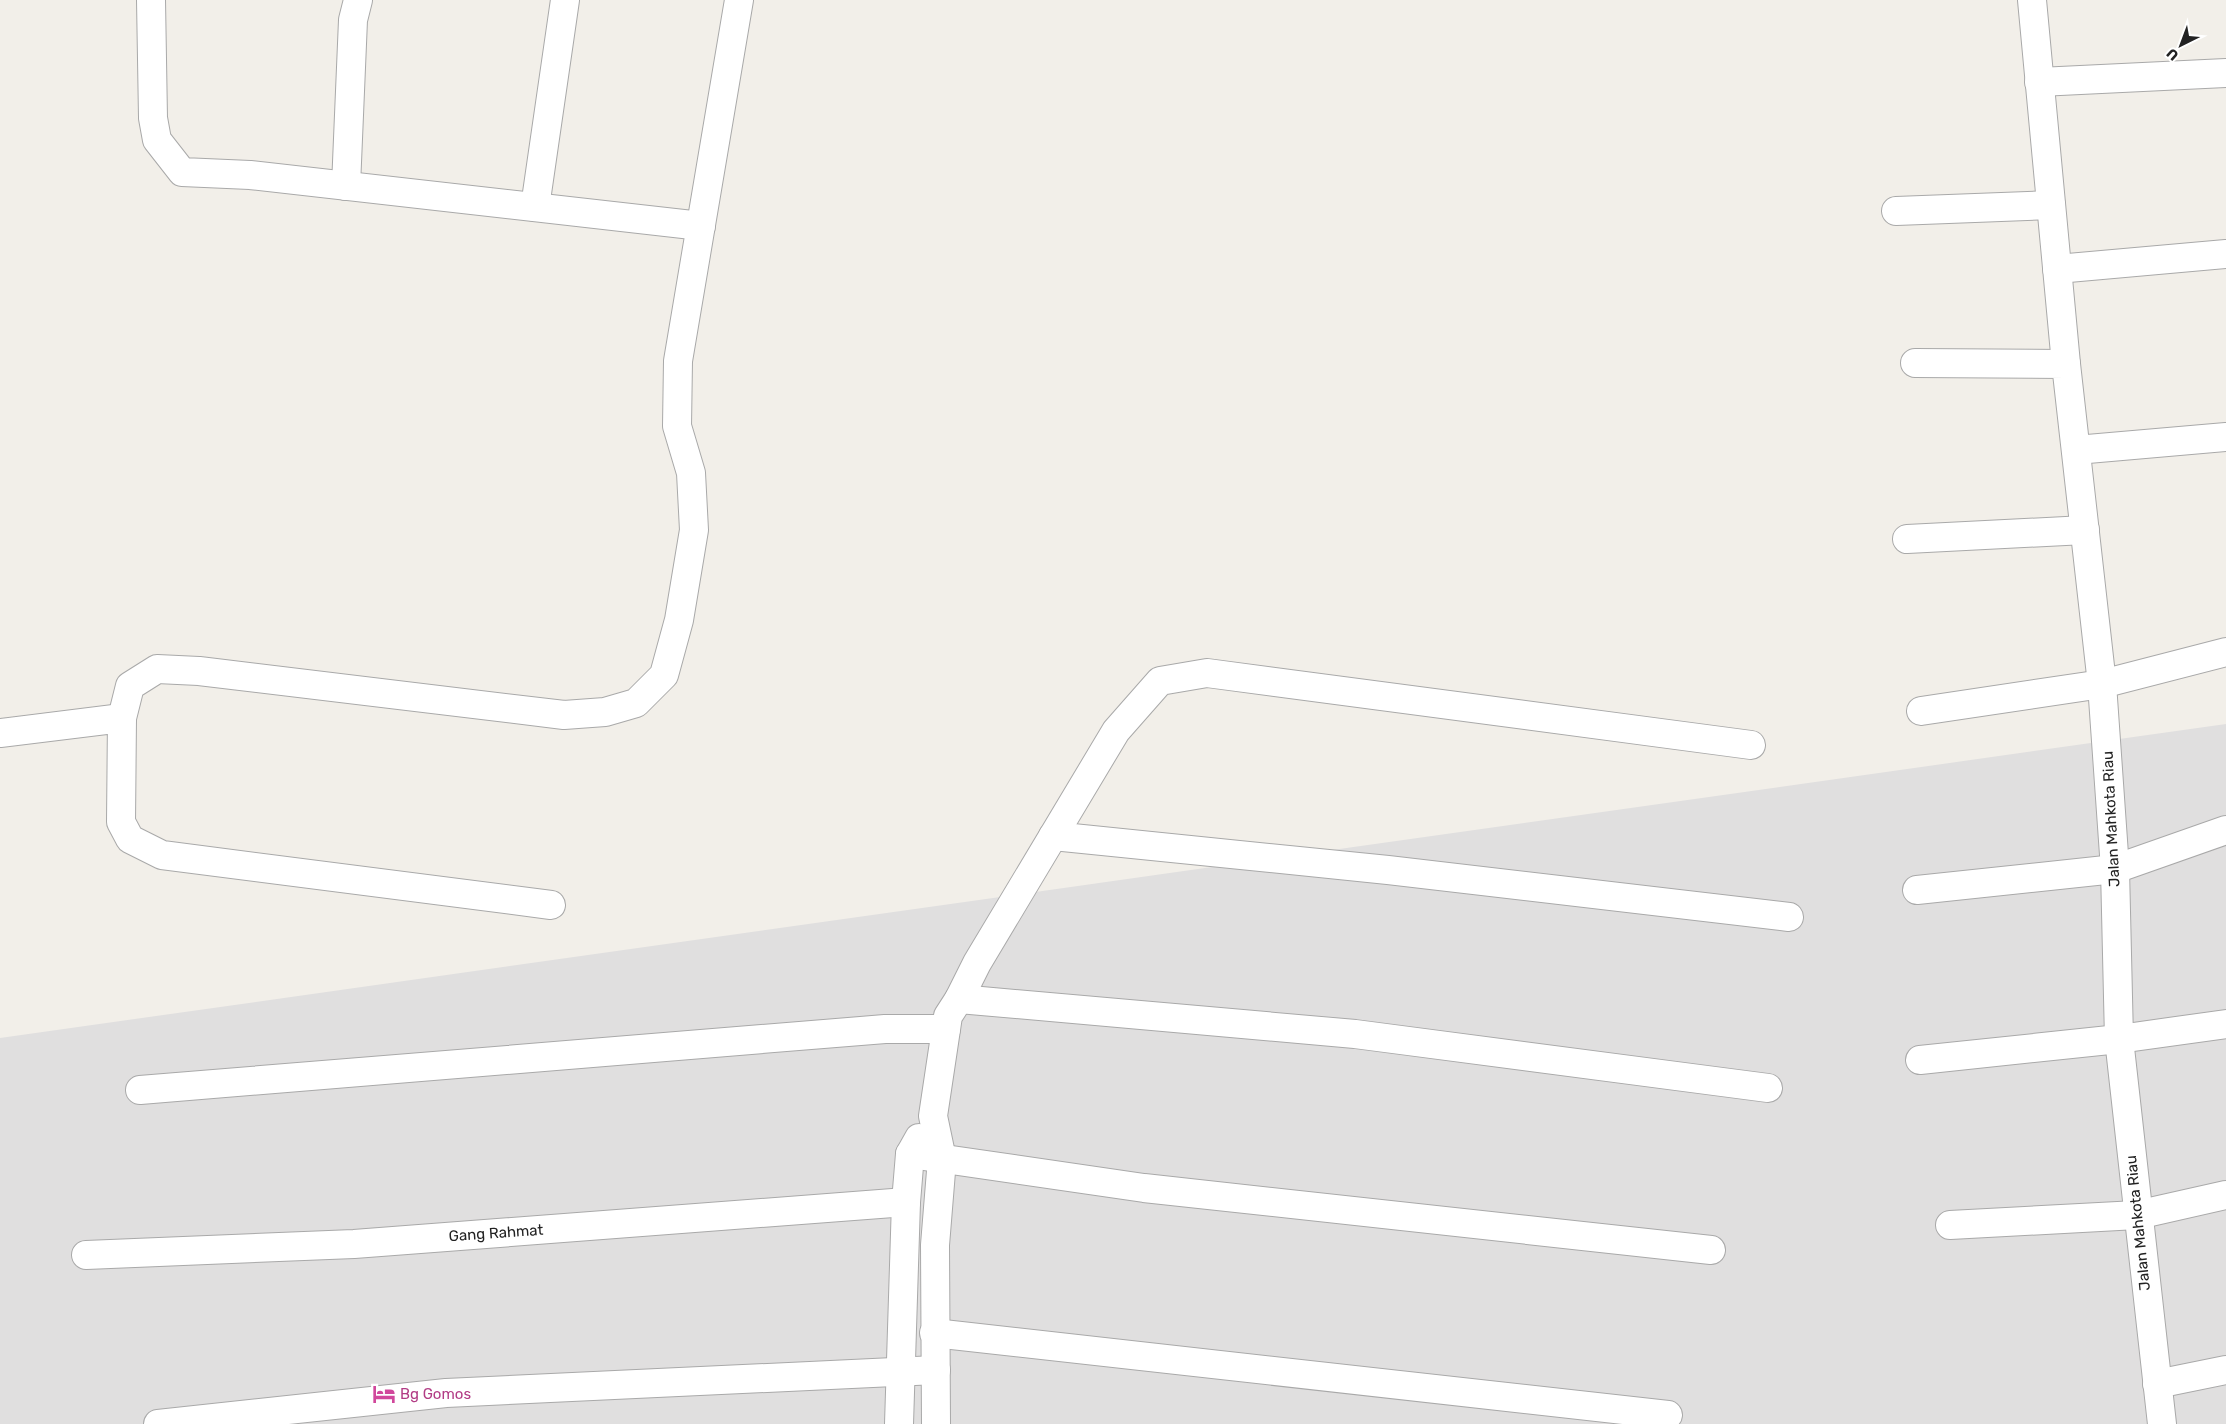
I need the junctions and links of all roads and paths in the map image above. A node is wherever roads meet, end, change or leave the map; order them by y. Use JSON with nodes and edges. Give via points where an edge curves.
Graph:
{"nodes":[{"id":1,"x":151,"y":0,"type":"edge"},
{"id":2,"x":565,"y":0,"type":"edge"},
{"id":3,"x":740,"y":0,"type":"edge"},
{"id":4,"x":2032,"y":0,"type":"edge"},
{"id":5,"x":353,"y":7,"type":"edge"},
{"id":6,"x":2226,"y":73,"type":"edge"},
{"id":7,"x":2039,"y":82,"type":"junction"},
{"id":8,"x":346,"y":186,"type":"junction"},
{"id":9,"x":2051,"y":205,"type":"junction"},
{"id":10,"x":535,"y":207,"type":"junction"},
{"id":11,"x":1896,"y":211,"type":"dead end"},
{"id":12,"x":701,"y":226,"type":"junction"},
{"id":13,"x":2226,"y":254,"type":"edge"},
{"id":14,"x":2057,"y":269,"type":"junction"},
{"id":15,"x":1915,"y":363,"type":"dead end"},
{"id":16,"x":2066,"y":364,"type":"junction"},
{"id":17,"x":2226,"y":437,"type":"edge"},
{"id":18,"x":2076,"y":450,"type":"junction"},
{"id":19,"x":2085,"y":530,"type":"junction"},
{"id":20,"x":1907,"y":539,"type":"dead end"},
{"id":21,"x":2226,"y":652,"type":"edge"},
{"id":22,"x":2102,"y":684,"type":"junction"},
{"id":23,"x":1921,"y":711,"type":"dead end"},
{"id":24,"x":122,"y":718,"type":"junction"},
{"id":25,"x":0,"y":733,"type":"edge"},
{"id":26,"x":1751,"y":745,"type":"dead end"},
{"id":27,"x":2226,"y":830,"type":"edge"},
{"id":28,"x":1052,"y":836,"type":"junction"},
{"id":29,"x":2115,"y":869,"type":"junction"},
{"id":30,"x":1917,"y":890,"type":"dead end"},
{"id":31,"x":551,"y":905,"type":"dead end"},
{"id":32,"x":1789,"y":916,"type":"dead end"},
{"id":33,"x":959,"y":1000,"type":"junction"},
{"id":34,"x":2226,"y":1024,"type":"edge"},
{"id":35,"x":946,"y":1029,"type":"junction"},
{"id":36,"x":2119,"y":1039,"type":"junction"},
{"id":37,"x":1920,"y":1060,"type":"dead end"},
{"id":38,"x":1768,"y":1088,"type":"dead end"},
{"id":39,"x":140,"y":1090,"type":"dead end"},
{"id":40,"x":933,"y":1116,"type":"junction"},
{"id":41,"x":910,"y":1154,"type":"junction"},
{"id":42,"x":942,"y":1159,"type":"junction"},
{"id":43,"x":2226,"y":1195,"type":"edge"},
{"id":44,"x":906,"y":1202,"type":"junction"},
{"id":45,"x":2137,"y":1215,"type":"junction"},
{"id":46,"x":1950,"y":1225,"type":"dead end"},
{"id":47,"x":1711,"y":1250,"type":"dead end"},
{"id":48,"x":86,"y":1255,"type":"dead end"},
{"id":49,"x":934,"y":1333,"type":"junction"},
{"id":50,"x":936,"y":1370,"type":"junction"},
{"id":51,"x":2226,"y":1370,"type":"edge"},
{"id":52,"x":901,"y":1371,"type":"junction"},
{"id":53,"x":2157,"y":1384,"type":"junction"},
{"id":54,"x":1668,"y":1415,"type":"dead end"},
{"id":55,"x":158,"y":1424,"type":"edge"},
{"id":56,"x":900,"y":1424,"type":"edge"},
{"id":57,"x":936,"y":1424,"type":"edge"},
{"id":58,"x":2162,"y":1424,"type":"edge"}],
"edges":[{"from":1,"to":8,"type":"street","via":[[153,118],[157,140],[182,172],[250,175]]},
{"from":2,"to":10,"type":"street"},
{"from":3,"to":12,"type":"street"},
{"from":4,"to":7,"type":"street","name":"Jalan Mahkota Riau"},
{"from":5,"to":8,"type":"street"},
{"from":6,"to":7,"type":"street"},
{"from":7,"to":9,"type":"street","name":"Jalan Mahkota Riau"},
{"from":8,"to":10,"type":"street"},
{"from":9,"to":11,"type":"street"},
{"from":9,"to":14,"type":"street","name":"Jalan Mahkota Riau"},
{"from":10,"to":12,"type":"street"},
{"from":12,"to":24,"type":"street","via":[[678,361],[677,426],[692,473],[694,530],[680,620],[664,675],[636,703],[605,712],[564,714],[199,671],[157,669],[130,686]]},
{"from":13,"to":14,"type":"street"},
{"from":14,"to":16,"type":"street","name":"Jalan Mahkota Riau"},
{"from":15,"to":16,"type":"street"},
{"from":16,"to":18,"type":"street","name":"Jalan Mahkota Riau"},
{"from":17,"to":18,"type":"street"},
{"from":18,"to":19,"type":"street","name":"Jalan Mahkota Riau"},
{"from":19,"to":20,"type":"street"},
{"from":19,"to":22,"type":"street","name":"Jalan Mahkota Riau"},
{"from":21,"to":22,"type":"street"},
{"from":22,"to":23,"type":"street"},
{"from":22,"to":29,"type":"street","name":"Jalan Mahkota Riau"},
{"from":24,"to":25,"type":"street"},
{"from":24,"to":31,"type":"street","via":[[121,822],[130,839],[162,854]]},
{"from":26,"to":28,"type":"street","via":[[1207,673],[1160,681],[1116,730]]},
{"from":27,"to":29,"type":"street"},
{"from":28,"to":32,"type":"street"},
{"from":28,"to":33,"type":"street","via":[[976,963]]},
{"from":29,"to":30,"type":"street"},
{"from":29,"to":36,"type":"street","name":"Jalan Mahkota Riau"},
{"from":33,"to":35,"type":"street","via":[[948,1016]]},
{"from":33,"to":38,"type":"street","via":[[1355,1034]]},
{"from":34,"to":36,"type":"street"},
{"from":35,"to":39,"type":"street","via":[[885,1029]]},
{"from":35,"to":40,"type":"street"},
{"from":36,"to":37,"type":"street"},
{"from":36,"to":45,"type":"street","name":"Jalan Mahkota Riau"},
{"from":40,"to":41,"type":"street"},
{"from":40,"to":42,"type":"street"},
{"from":41,"to":42,"type":"street"},
{"from":41,"to":44,"type":"street"},
{"from":42,"to":47,"type":"street","via":[[1144,1188]]},
{"from":42,"to":49,"type":"street","via":[[937,1203]]},
{"from":43,"to":45,"type":"street"},
{"from":44,"to":48,"type":"street","name":"Gang Rahmat","via":[[354,1244]]},
{"from":44,"to":52,"type":"street"},
{"from":45,"to":46,"type":"street"},
{"from":45,"to":53,"type":"street","name":"Jalan Mahkota Riau"},
{"from":49,"to":50,"type":"street"},
{"from":49,"to":54,"type":"street"},
{"from":50,"to":52,"type":"street"},
{"from":50,"to":57,"type":"street"},
{"from":51,"to":53,"type":"street"},
{"from":52,"to":55,"type":"street","via":[[446,1393]]},
{"from":52,"to":56,"type":"street"},
{"from":53,"to":58,"type":"street","name":"Jalan Mahkota Riau"}]}
